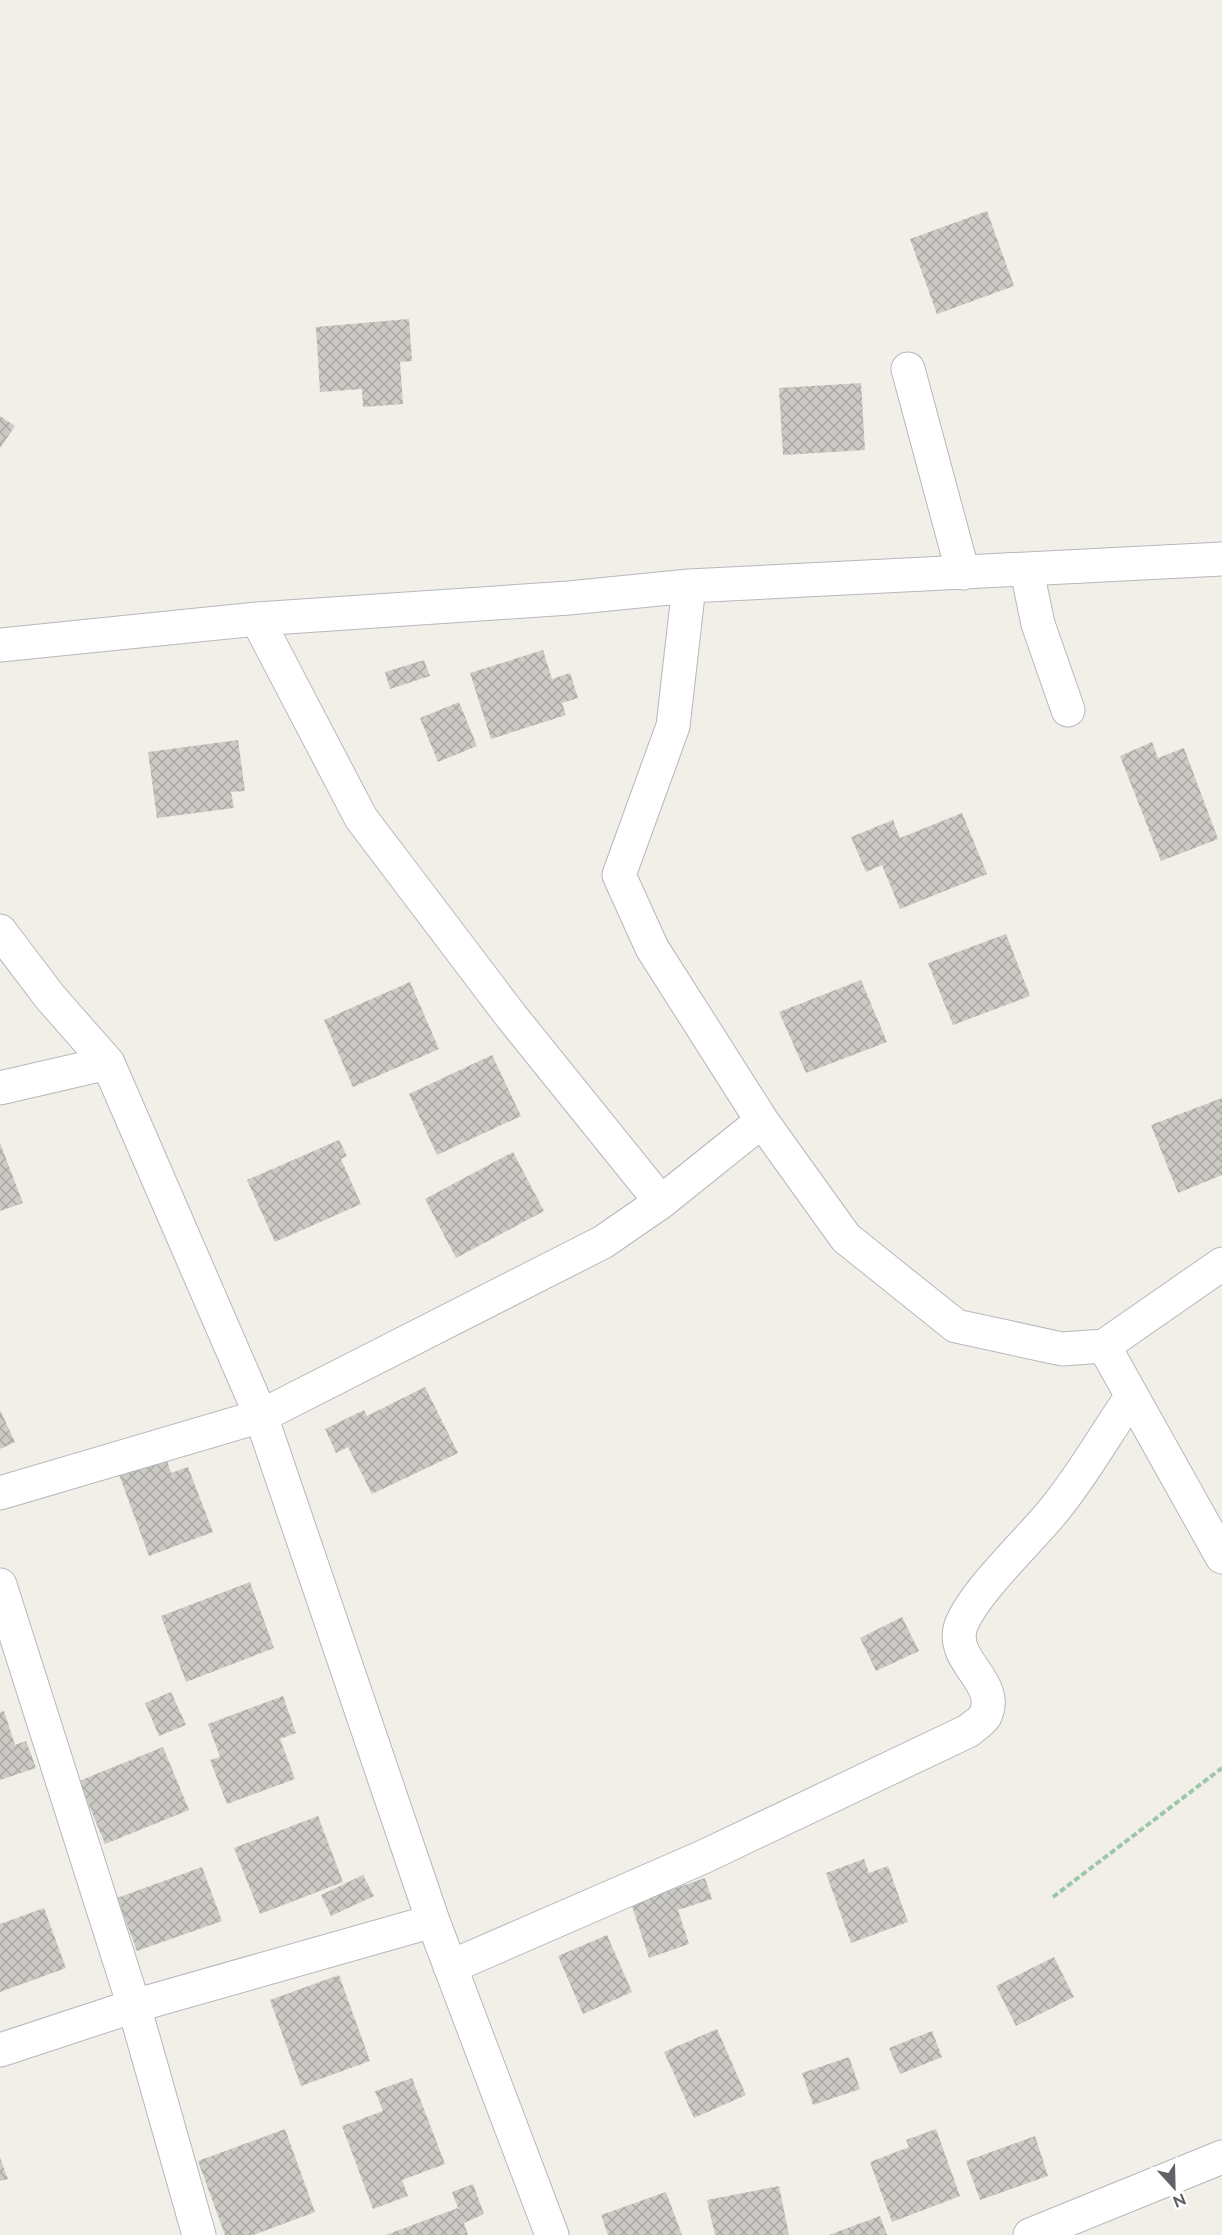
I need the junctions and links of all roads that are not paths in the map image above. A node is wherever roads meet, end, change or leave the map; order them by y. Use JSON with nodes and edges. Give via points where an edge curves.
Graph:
{"nodes":[{"id":1,"x":908,"y":369,"type":"dead end"},
{"id":2,"x":1222,"y":559,"type":"edge"},
{"id":3,"x":1027,"y":571,"type":"junction"},
{"id":4,"x":963,"y":573,"type":"junction"},
{"id":5,"x":689,"y":586,"type":"junction"},
{"id":6,"x":257,"y":619,"type":"junction"},
{"id":7,"x":0,"y":645,"type":"edge"},
{"id":8,"x":1068,"y":710,"type":"dead end"},
{"id":9,"x":0,"y":931,"type":"edge"},
{"id":10,"x":108,"y":1063,"type":"junction"},
{"id":11,"x":0,"y":1088,"type":"edge"},
{"id":12,"x":762,"y":1121,"type":"junction"},
{"id":13,"x":661,"y":1202,"type":"junction"},
{"id":14,"x":1222,"y":1264,"type":"edge"},
{"id":15,"x":1104,"y":1346,"type":"junction"},
{"id":16,"x":1132,"y":1396,"type":"junction"},
{"id":17,"x":261,"y":1416,"type":"junction"},
{"id":18,"x":0,"y":1493,"type":"edge"},
{"id":19,"x":1222,"y":1557,"type":"edge"},
{"id":20,"x":0,"y":1585,"type":"edge"},
{"id":21,"x":432,"y":1921,"type":"junction"},
{"id":22,"x":450,"y":1967,"type":"junction"},
{"id":23,"x":134,"y":2006,"type":"junction"},
{"id":24,"x":0,"y":2050,"type":"edge"},
{"id":25,"x":1222,"y":2157,"type":"edge"},
{"id":26,"x":199,"y":2235,"type":"edge"},
{"id":27,"x":552,"y":2235,"type":"edge"},
{"id":28,"x":1030,"y":2235,"type":"edge"}],
"edges":[{"from":1,"to":4,"type":"street"},
{"from":2,"to":3,"type":"street"},
{"from":3,"to":4,"type":"street"},
{"from":3,"to":8,"type":"street","via":[[1038,624]]},
{"from":4,"to":5,"type":"street"},
{"from":5,"to":6,"type":"street"},
{"from":5,"to":12,"type":"street","via":[[673,726],[619,875],[652,948]]},
{"from":6,"to":7,"type":"street"},
{"from":6,"to":13,"type":"street","via":[[361,818],[511,1016]]},
{"from":9,"to":10,"type":"street","via":[[50,997]]},
{"from":10,"to":11,"type":"street"},
{"from":10,"to":17,"type":"street"},
{"from":12,"to":13,"type":"street"},
{"from":12,"to":15,"type":"street","via":[[846,1238],[956,1326],[1062,1349]]},
{"from":13,"to":17,"type":"street","via":[[603,1242]]},
{"from":14,"to":15,"type":"street"},
{"from":15,"to":16,"type":"street"},
{"from":16,"to":19,"type":"street"},
{"from":16,"to":22,"type":"street","via":[[1056,1507],[972,1606],[961,1626],[961,1653],[985,1685],[987,1702],[985,1716],[968,1731],[703,1857]]},
{"from":17,"to":18,"type":"street"},
{"from":17,"to":21,"type":"street"},
{"from":20,"to":23,"type":"street"},
{"from":21,"to":22,"type":"street"},
{"from":21,"to":23,"type":"street"},
{"from":22,"to":27,"type":"street"},
{"from":23,"to":24,"type":"street"},
{"from":23,"to":26,"type":"street"},
{"from":25,"to":28,"type":"street"}]}
